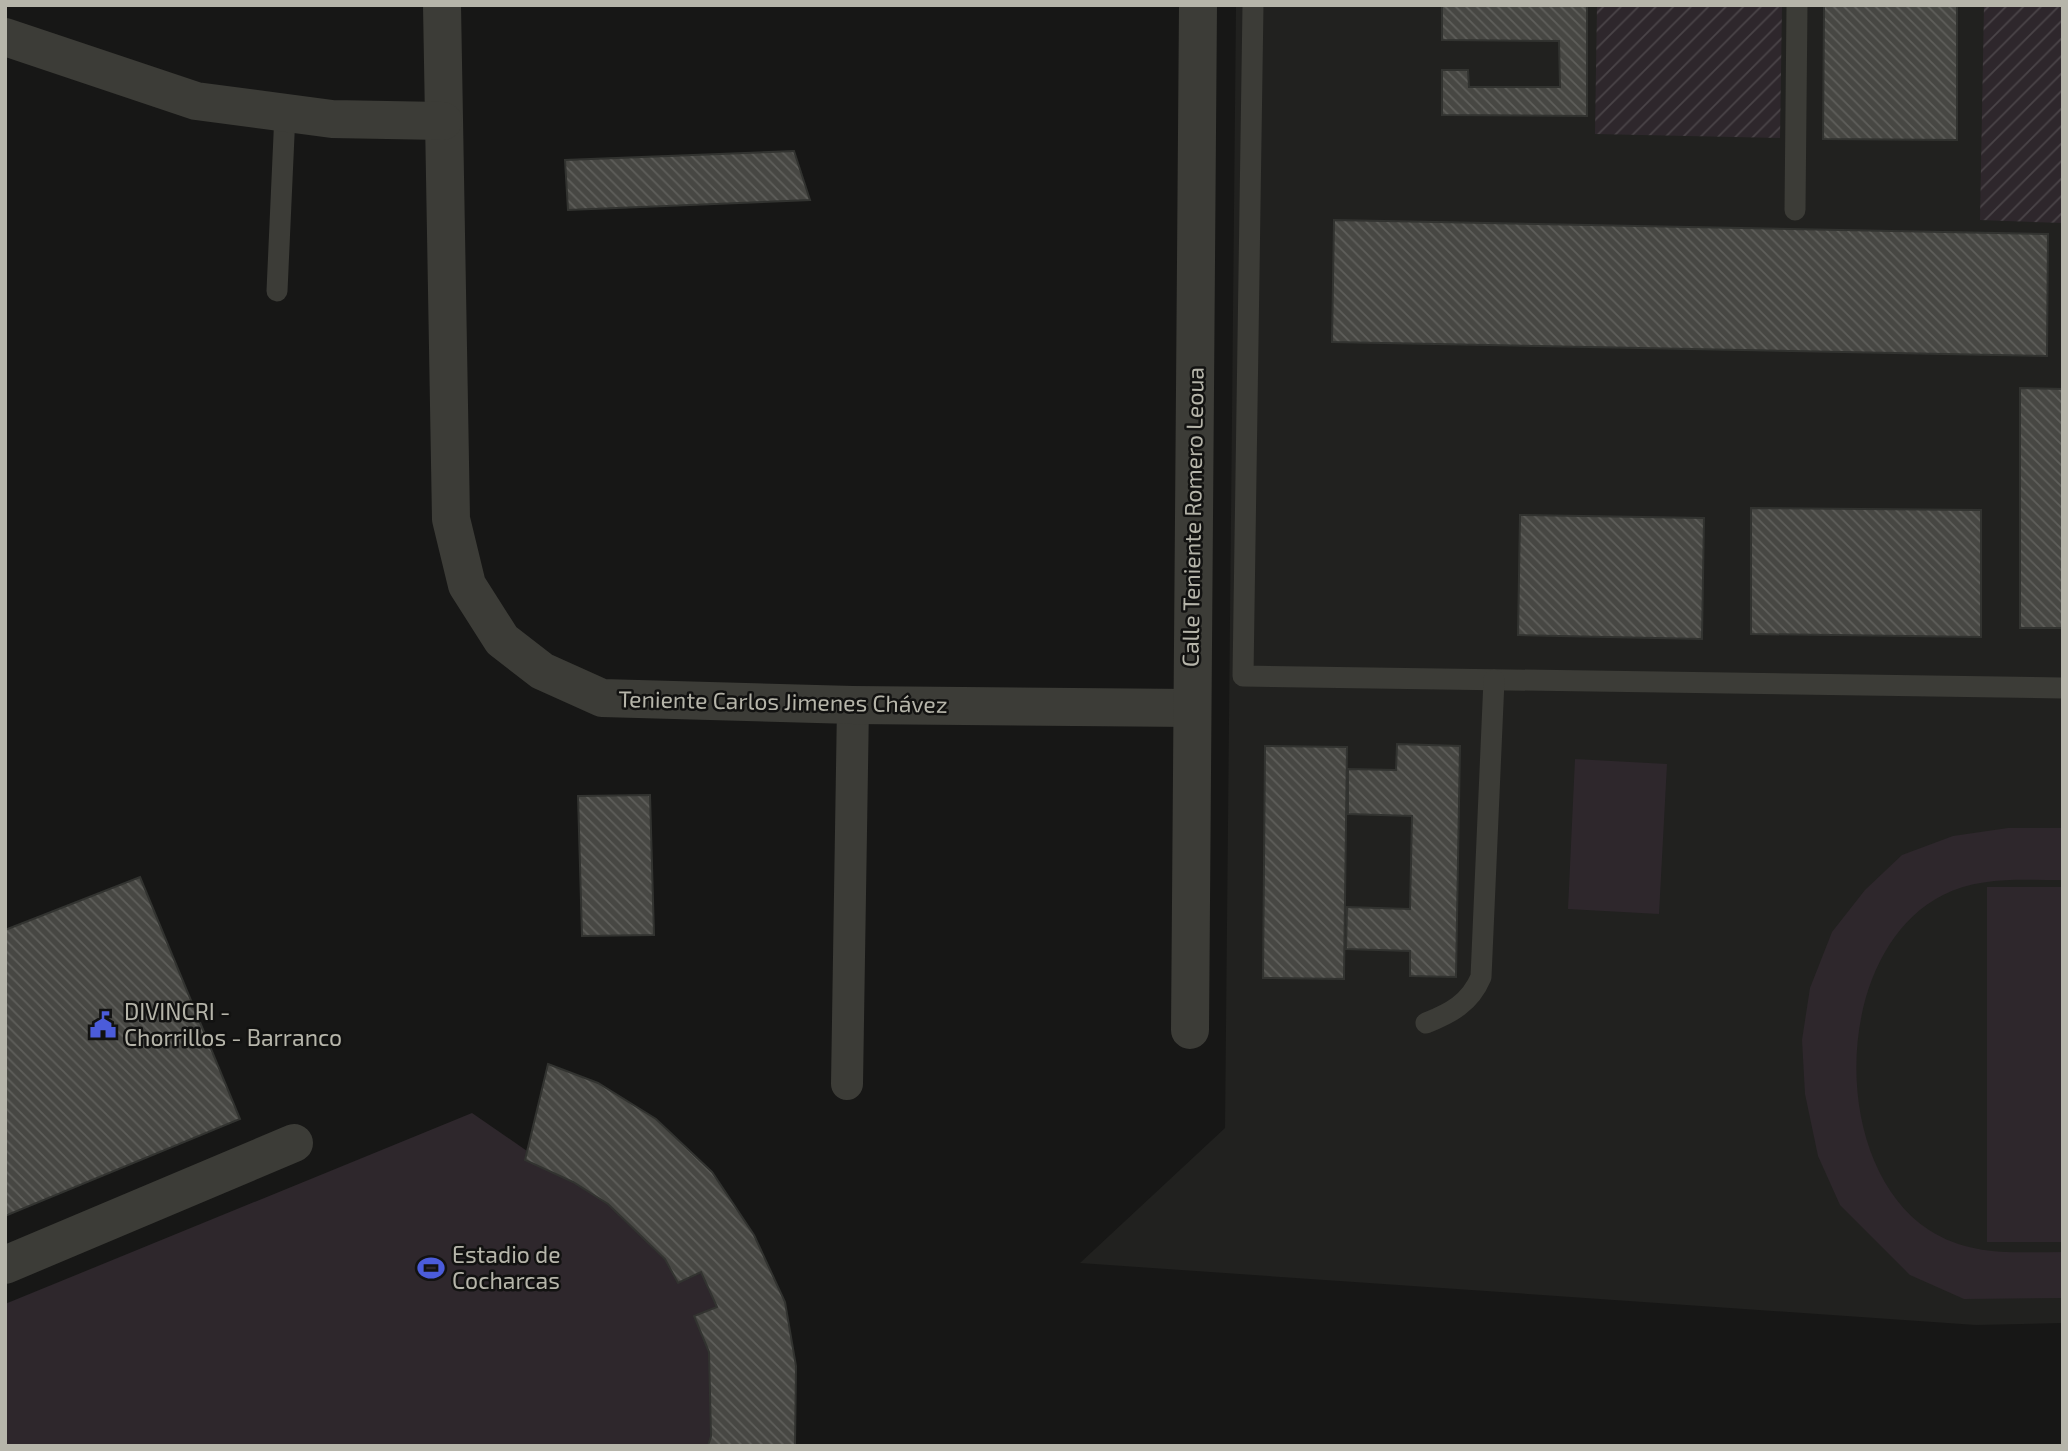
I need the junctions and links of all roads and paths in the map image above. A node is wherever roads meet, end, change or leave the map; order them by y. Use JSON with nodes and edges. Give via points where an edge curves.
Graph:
{"nodes":[{"id":1,"x":442,"y":5,"type":"edge"},
{"id":2,"x":1198,"y":5,"type":"edge"},
{"id":3,"x":1253,"y":5,"type":"edge"},
{"id":4,"x":1797,"y":5,"type":"edge"},
{"id":5,"x":5,"y":37,"type":"edge"},
{"id":6,"x":285,"y":113,"type":"junction"},
{"id":7,"x":443,"y":121,"type":"junction"},
{"id":8,"x":1795,"y":210,"type":"dead end"},
{"id":9,"x":277,"y":291,"type":"dead end"},
{"id":10,"x":1494,"y":680,"type":"junction"},
{"id":11,"x":2063,"y":688,"type":"edge"},
{"id":12,"x":853,"y":705,"type":"junction"},
{"id":13,"x":1191,"y":708,"type":"junction"},
{"id":14,"x":1426,"y":1023,"type":"dead end"},
{"id":15,"x":1189,"y":1030,"type":"dead end"},
{"id":16,"x":847,"y":1084,"type":"dead end"},
{"id":17,"x":294,"y":1143,"type":"dead end"},
{"id":18,"x":5,"y":1265,"type":"edge"}],
"edges":[{"from":1,"to":7,"type":"street","name":"Teniente Carlos Jimenes Chávez"},
{"from":2,"to":13,"type":"street","name":"Calle Teniente Romero Leoua"},
{"from":3,"to":10,"type":"lane","via":[[1242,677]]},
{"from":4,"to":8,"type":"lane"},
{"from":5,"to":6,"type":"street","via":[[196,101]]},
{"from":6,"to":7,"type":"street","via":[[332,119]]},
{"from":6,"to":9,"type":"lane"},
{"from":7,"to":12,"type":"street","name":"Teniente Carlos Jimenes Chávez","via":[[450,520],[467,585],[502,640],[542,671],[602,698]]},
{"from":10,"to":11,"type":"lane"},
{"from":10,"to":14,"type":"lane","via":[[1481,977],[1473,995],[1448,1014]]},
{"from":12,"to":13,"type":"street","name":"Teniente Carlos Jimenes Chávez"},
{"from":12,"to":16,"type":"street"},
{"from":13,"to":15,"type":"street","name":"Calle Teniente Romero Leoua"},
{"from":17,"to":18,"type":"street"}]}
